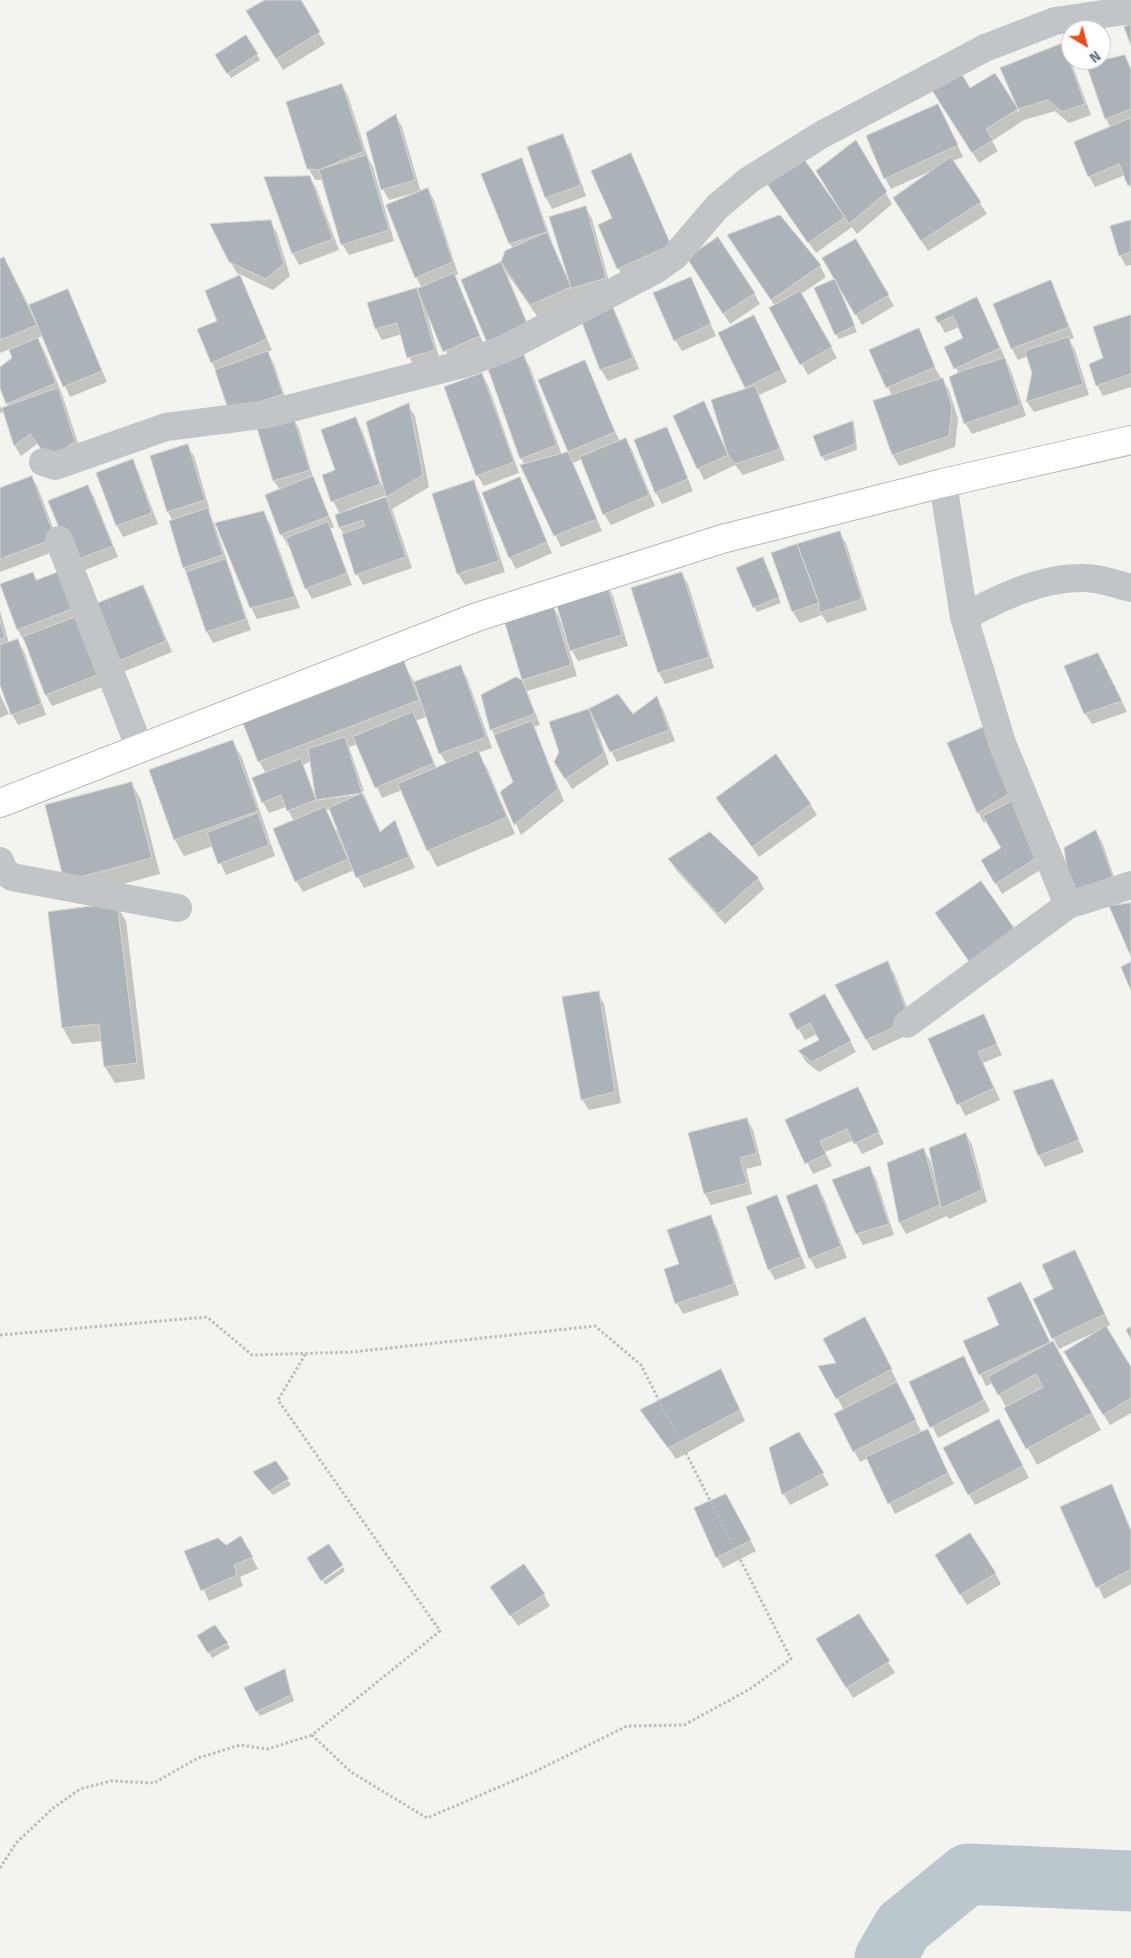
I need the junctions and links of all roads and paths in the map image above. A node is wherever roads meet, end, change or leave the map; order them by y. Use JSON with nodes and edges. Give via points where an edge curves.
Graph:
{"nodes":[{"id":1,"x":1131,"y":10,"type":"edge"},
{"id":2,"x":1131,"y":440,"type":"edge"},
{"id":3,"x":43,"y":462,"type":"dead end"},
{"id":4,"x":943,"y":483,"type":"junction"},
{"id":5,"x":59,"y":540,"type":"dead end"},
{"id":6,"x":1131,"y":588,"type":"edge"},
{"id":7,"x":964,"y":617,"type":"junction"},
{"id":8,"x":140,"y":749,"type":"junction"},
{"id":9,"x":0,"y":803,"type":"edge"},
{"id":10,"x":0,"y":861,"type":"edge"},
{"id":11,"x":1131,"y":885,"type":"edge"},
{"id":12,"x":1068,"y":905,"type":"junction"},
{"id":13,"x":178,"y":908,"type":"dead end"},
{"id":14,"x":907,"y":1024,"type":"dead end"},
{"id":15,"x":0,"y":1335,"type":"edge"},
{"id":16,"x":306,"y":1353,"type":"junction"},
{"id":17,"x":312,"y":1735,"type":"junction"},
{"id":18,"x":0,"y":1868,"type":"edge"}],
"edges":[{"from":1,"to":3,"type":"street","via":[[1055,21],[985,48],[821,135],[749,180],[718,207],[675,256],[657,269],[504,349],[463,364],[268,414],[166,427],[55,466]]},
{"from":2,"to":4,"type":"main road"},
{"from":4,"to":7,"type":"street"},
{"from":4,"to":8,"type":"main road","via":[[722,539],[477,616]]},
{"from":5,"to":8,"type":"street"},
{"from":6,"to":7,"type":"street","via":[[1083,577],[1037,584]]},
{"from":7,"to":12,"type":"street","via":[[1002,743]]},
{"from":8,"to":9,"type":"main road"},
{"from":10,"to":13,"type":"street","via":[[4,871],[12,877]]},
{"from":11,"to":12,"type":"street"},
{"from":12,"to":14,"type":"street"},
{"from":15,"to":16,"type":"path","via":[[207,1317],[252,1355]]},
{"from":16,"to":17,"type":"path","via":[[278,1400],[440,1631]]},
{"from":16,"to":17,"type":"path","via":[[352,1352],[595,1326],[641,1365],[791,1659],[750,1689],[684,1725],[628,1726],[534,1772],[427,1818],[351,1772]]},
{"from":17,"to":18,"type":"path","via":[[268,1748],[240,1745],[198,1758],[154,1783],[112,1781],[80,1789],[52,1809],[16,1843]]}]}
